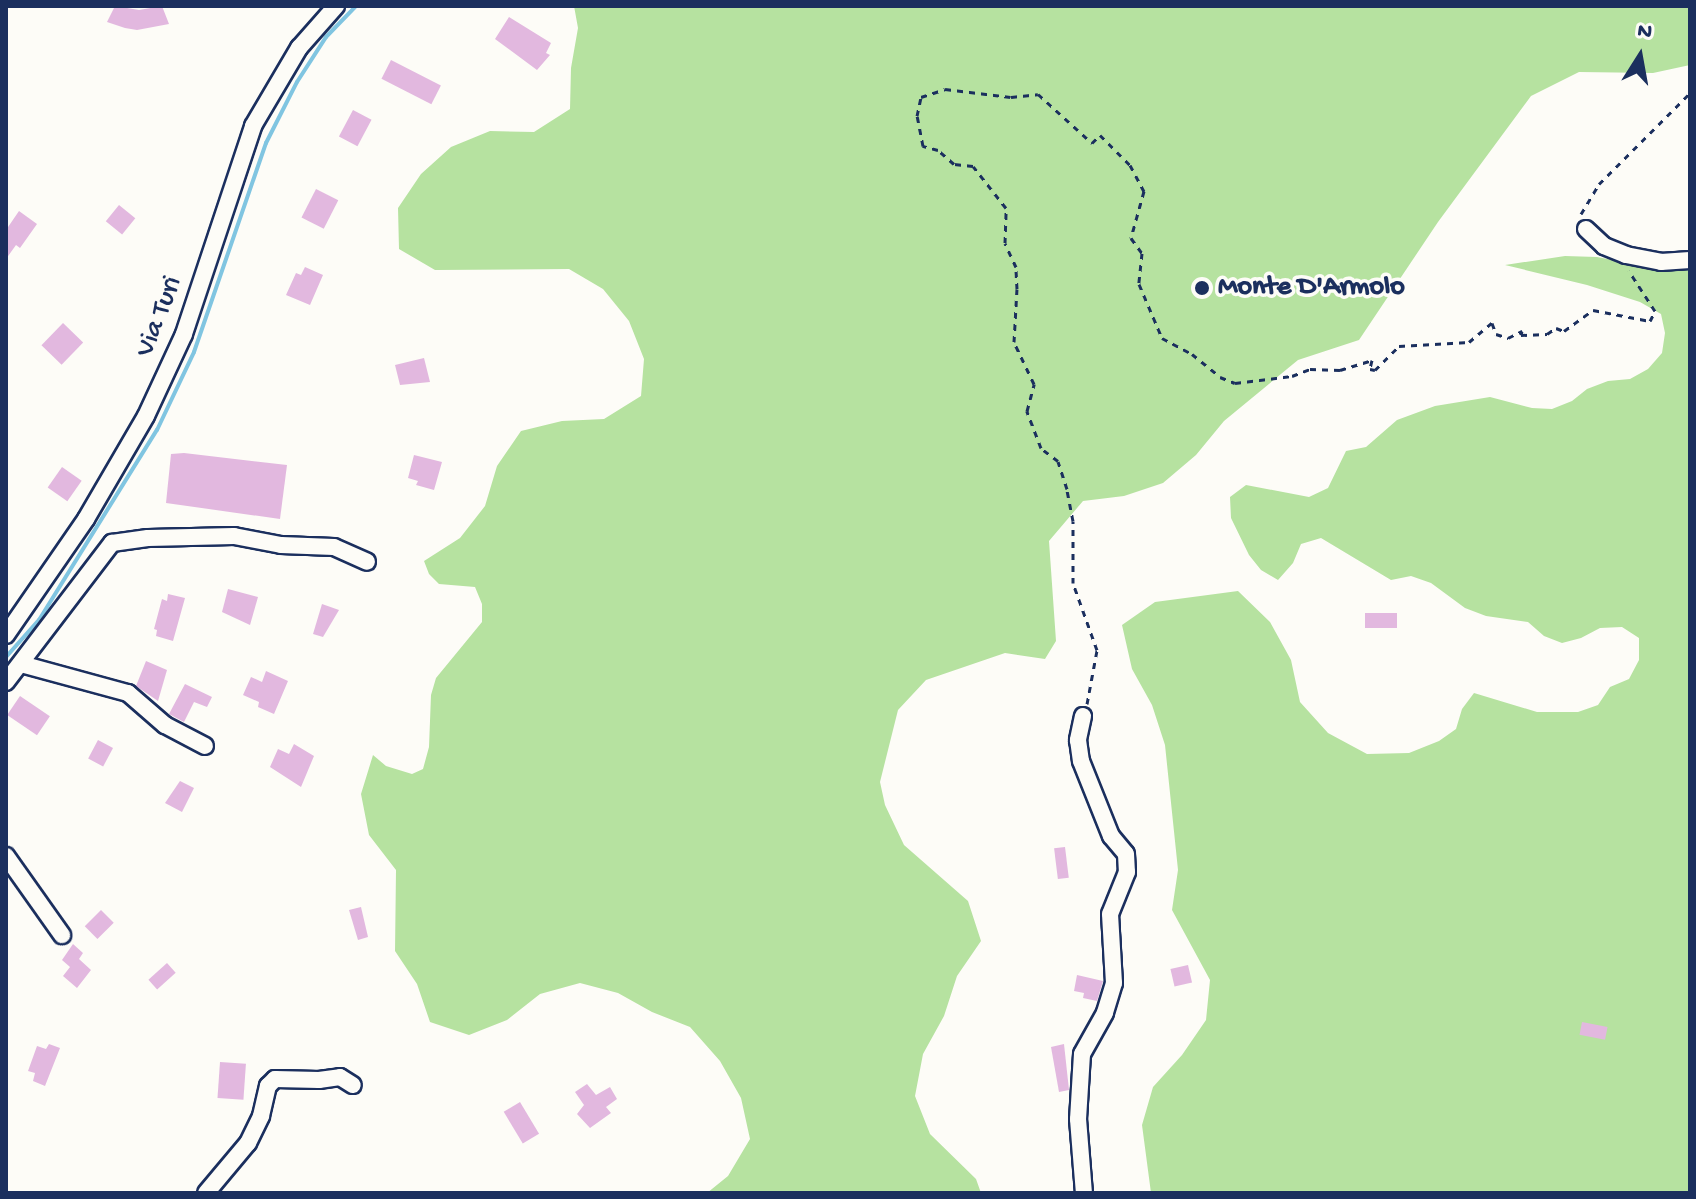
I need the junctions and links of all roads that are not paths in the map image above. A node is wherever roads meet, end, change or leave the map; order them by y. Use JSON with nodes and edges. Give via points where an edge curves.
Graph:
{"nodes":[{"id":1,"x":336,"y":6,"type":"edge"},
{"id":2,"x":1586,"y":229,"type":"road end"},
{"id":3,"x":1690,"y":260,"type":"edge"},
{"id":4,"x":367,"y":562,"type":"dead end"},
{"id":5,"x":6,"y":635,"type":"edge"},
{"id":6,"x":21,"y":664,"type":"junction"},
{"id":7,"x":6,"y":682,"type":"edge"},
{"id":8,"x":1083,"y":716,"type":"road end"},
{"id":9,"x":205,"y":746,"type":"dead end"},
{"id":10,"x":6,"y":856,"type":"edge"},
{"id":11,"x":62,"y":935,"type":"dead end"},
{"id":12,"x":353,"y":1085,"type":"dead end"},
{"id":13,"x":206,"y":1193,"type":"edge"},
{"id":14,"x":1084,"y":1193,"type":"edge"}],
"edges":[{"from":1,"to":5,"type":"street","name":"Via Turi","via":[[299,48],[253,126],[184,334],[146,416],[86,519]]},
{"from":2,"to":3,"type":"street","via":[[1604,246],[1626,255],[1661,262]]},
{"from":4,"to":6,"type":"street","via":[[334,547],[234,536],[122,540],[105,548]]},
{"from":6,"to":7,"type":"street"},
{"from":6,"to":9,"type":"street","via":[[128,693],[165,725]]},
{"from":8,"to":14,"type":"street","via":[[1081,761],[1111,836],[1126,854],[1127,872],[1110,914],[1114,983],[1105,1013],[1082,1054],[1078,1119]]},
{"from":10,"to":11,"type":"street"},
{"from":12,"to":13,"type":"street","via":[[340,1077],[275,1079],[248,1143]]}]}
